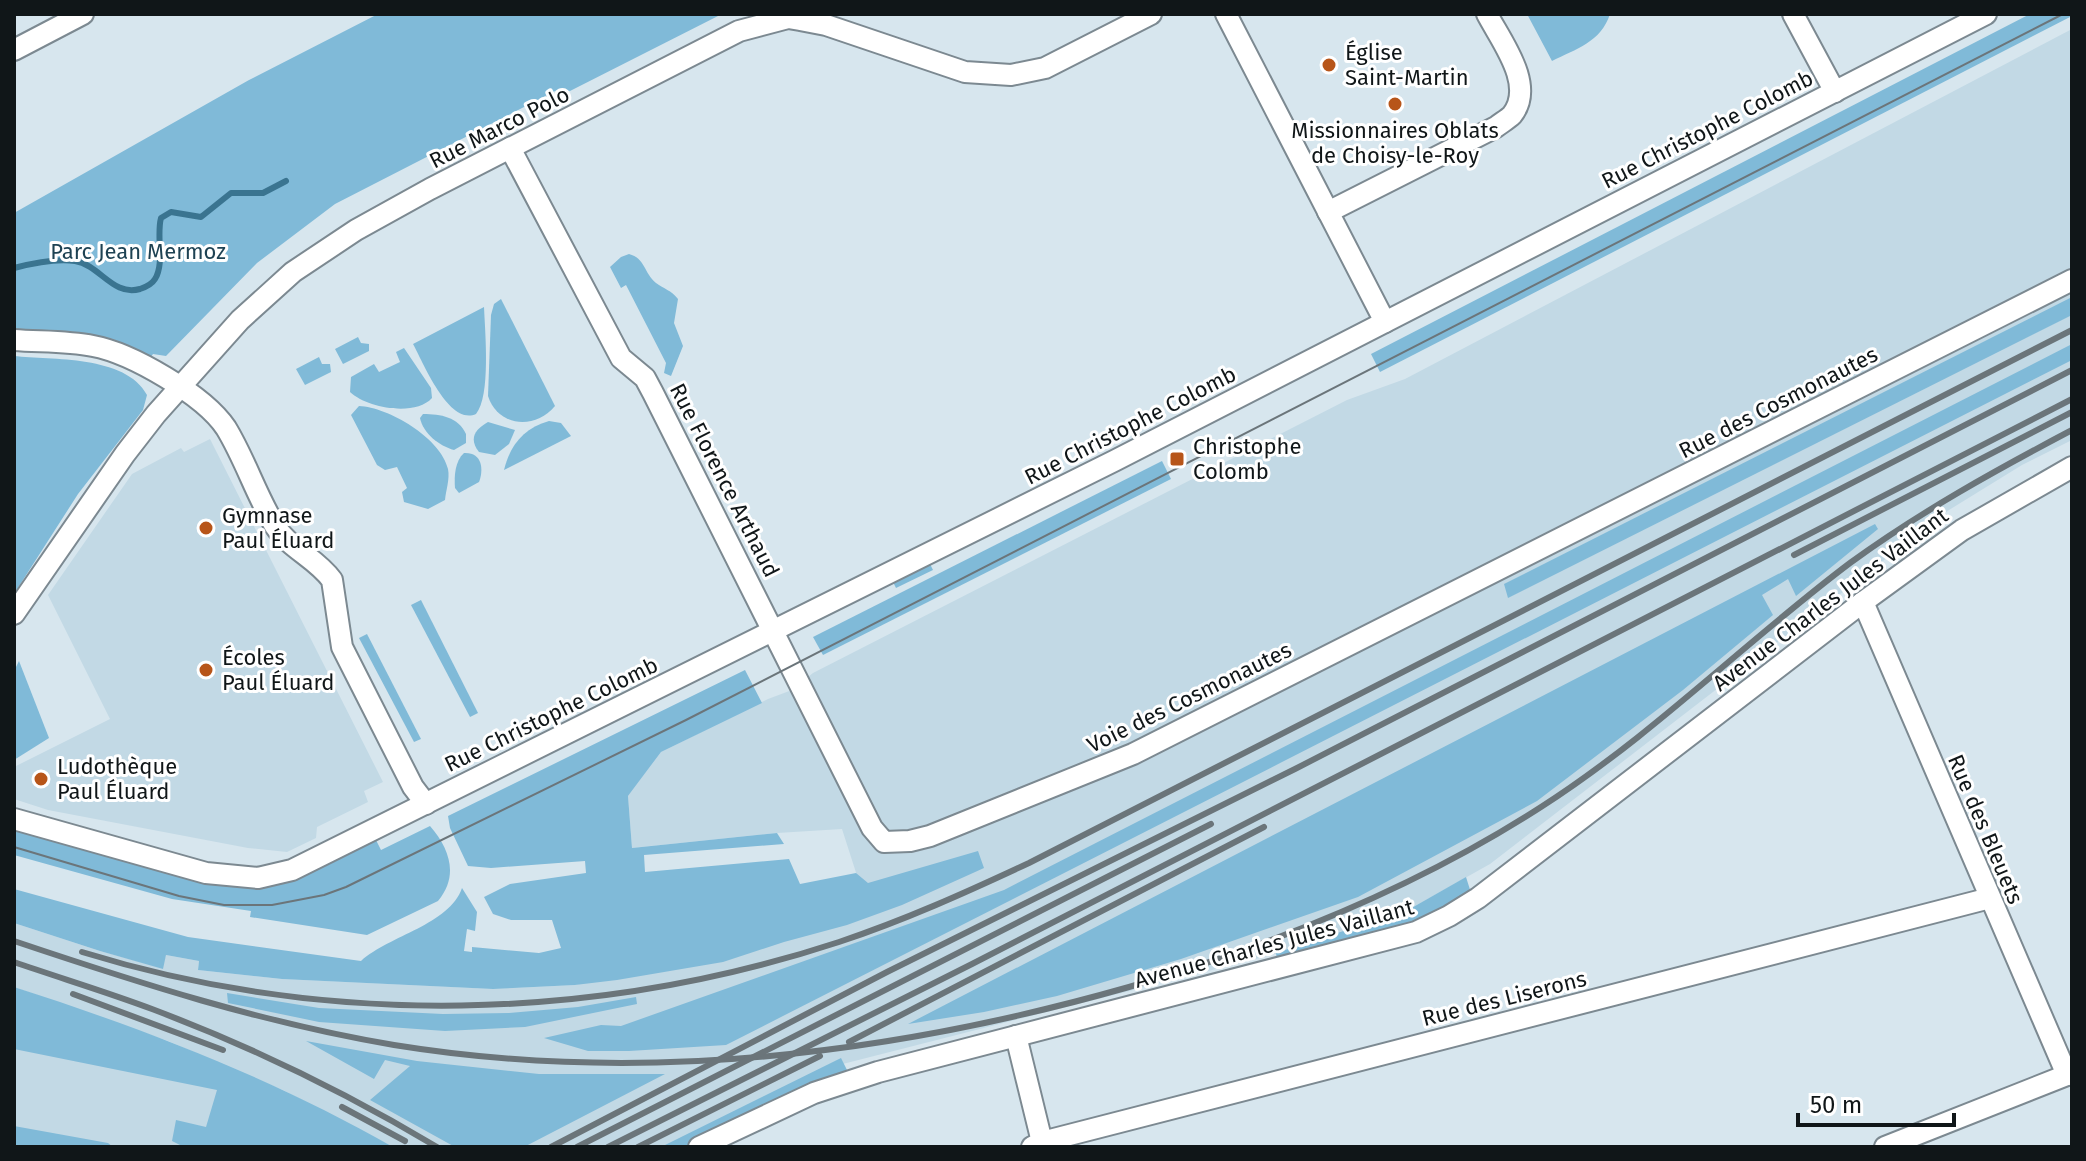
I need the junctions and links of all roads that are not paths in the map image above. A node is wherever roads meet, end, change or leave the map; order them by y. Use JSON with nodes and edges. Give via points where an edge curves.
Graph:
{"nodes":[{"id":1,"x":83,"y":14,"type":"edge"},
{"id":2,"x":1151,"y":14,"type":"edge"},
{"id":3,"x":1226,"y":14,"type":"edge"},
{"id":4,"x":1487,"y":14,"type":"edge"},
{"id":5,"x":1793,"y":14,"type":"edge"},
{"id":6,"x":1986,"y":14,"type":"edge"},
{"id":7,"x":14,"y":50,"type":"edge"},
{"id":8,"x":1835,"y":92,"type":"junction"},
{"id":9,"x":510,"y":148,"type":"junction"},
{"id":10,"x":1328,"y":212,"type":"junction"},
{"id":11,"x":2072,"y":280,"type":"edge"},
{"id":12,"x":1385,"y":322,"type":"junction"},
{"id":13,"x":14,"y":340,"type":"edge"},
{"id":14,"x":181,"y":387,"type":"junction"},
{"id":15,"x":2072,"y":467,"type":"edge"},
{"id":16,"x":1505,"y":566,"type":"joint"},
{"id":17,"x":1863,"y":602,"type":"junction"},
{"id":18,"x":14,"y":614,"type":"edge"},
{"id":19,"x":774,"y":632,"type":"junction"},
{"id":20,"x":426,"y":804,"type":"junction"},
{"id":21,"x":14,"y":819,"type":"edge"},
{"id":22,"x":884,"y":842,"type":"joint"},
{"id":23,"x":1990,"y":898,"type":"junction"},
{"id":24,"x":1016,"y":1036,"type":"junction"},
{"id":25,"x":2070,"y":1074,"type":"edge"},
{"id":26,"x":1037,"y":1144,"type":"edge"},
{"id":27,"x":699,"y":1147,"type":"edge"},
{"id":28,"x":1885,"y":1147,"type":"edge"}],
"edges":[{"from":1,"to":7,"type":"street"},
{"from":2,"to":9,"type":"street","name":"Rue Marco Polo","via":[[1045,68],[1011,75],[965,72],[826,25],[788,18],[739,31]]},
{"from":3,"to":10,"type":"street"},
{"from":4,"to":10,"type":"street","via":[[1518,74],[1521,92],[1513,114]]},
{"from":5,"to":8,"type":"street"},
{"from":6,"to":8,"type":"street","name":"Rue Christophe Colomb"},
{"from":8,"to":12,"type":"street","name":"Rue Christophe Colomb"},
{"from":9,"to":14,"type":"street","name":"Rue Marco Polo","via":[[356,230],[293,272],[240,320]]},
{"from":9,"to":19,"type":"street","name":"Rue Florence Arthaud","via":[[621,358],[645,378]]},
{"from":10,"to":12,"type":"street"},
{"from":11,"to":16,"type":"street","name":"Rue des Cosmonautes"},
{"from":12,"to":19,"type":"street","name":"Rue Christophe Colomb"},
{"from":13,"to":14,"type":"street","via":[[110,350]]},
{"from":14,"to":18,"type":"street","name":"Rue Marco Polo","via":[[125,454]]},
{"from":14,"to":20,"type":"street","via":[[227,429],[275,526],[332,580],[342,647]]},
{"from":15,"to":17,"type":"street","name":"Avenue Charles Jules Vaillant","via":[[1962,530]]},
{"from":16,"to":22,"type":"street","name":"Voie des Cosmonautes","via":[[1133,754],[930,836]]},
{"from":17,"to":23,"type":"street","name":"Rue des Bleuets"},
{"from":17,"to":24,"type":"street","name":"Avenue Charles Jules Vaillant","via":[[1449,916],[1416,932]]},
{"from":19,"to":20,"type":"street","name":"Rue Christophe Colomb"},
{"from":19,"to":22,"type":"street","name":"Rue Florence Arthaud","via":[[872,828]]},
{"from":20,"to":21,"type":"street","name":"Rue Christophe Colomb","via":[[292,870],[258,878],[206,873]]},
{"from":23,"to":25,"type":"street","name":"Rue des Bleuets"},
{"from":23,"to":26,"type":"street","name":"Rue des Liserons"},
{"from":24,"to":26,"type":"street"},
{"from":24,"to":27,"type":"street","name":"Avenue Charles Jules Vaillant","via":[[841,1083]]},
{"from":25,"to":28,"type":"street"}]}
